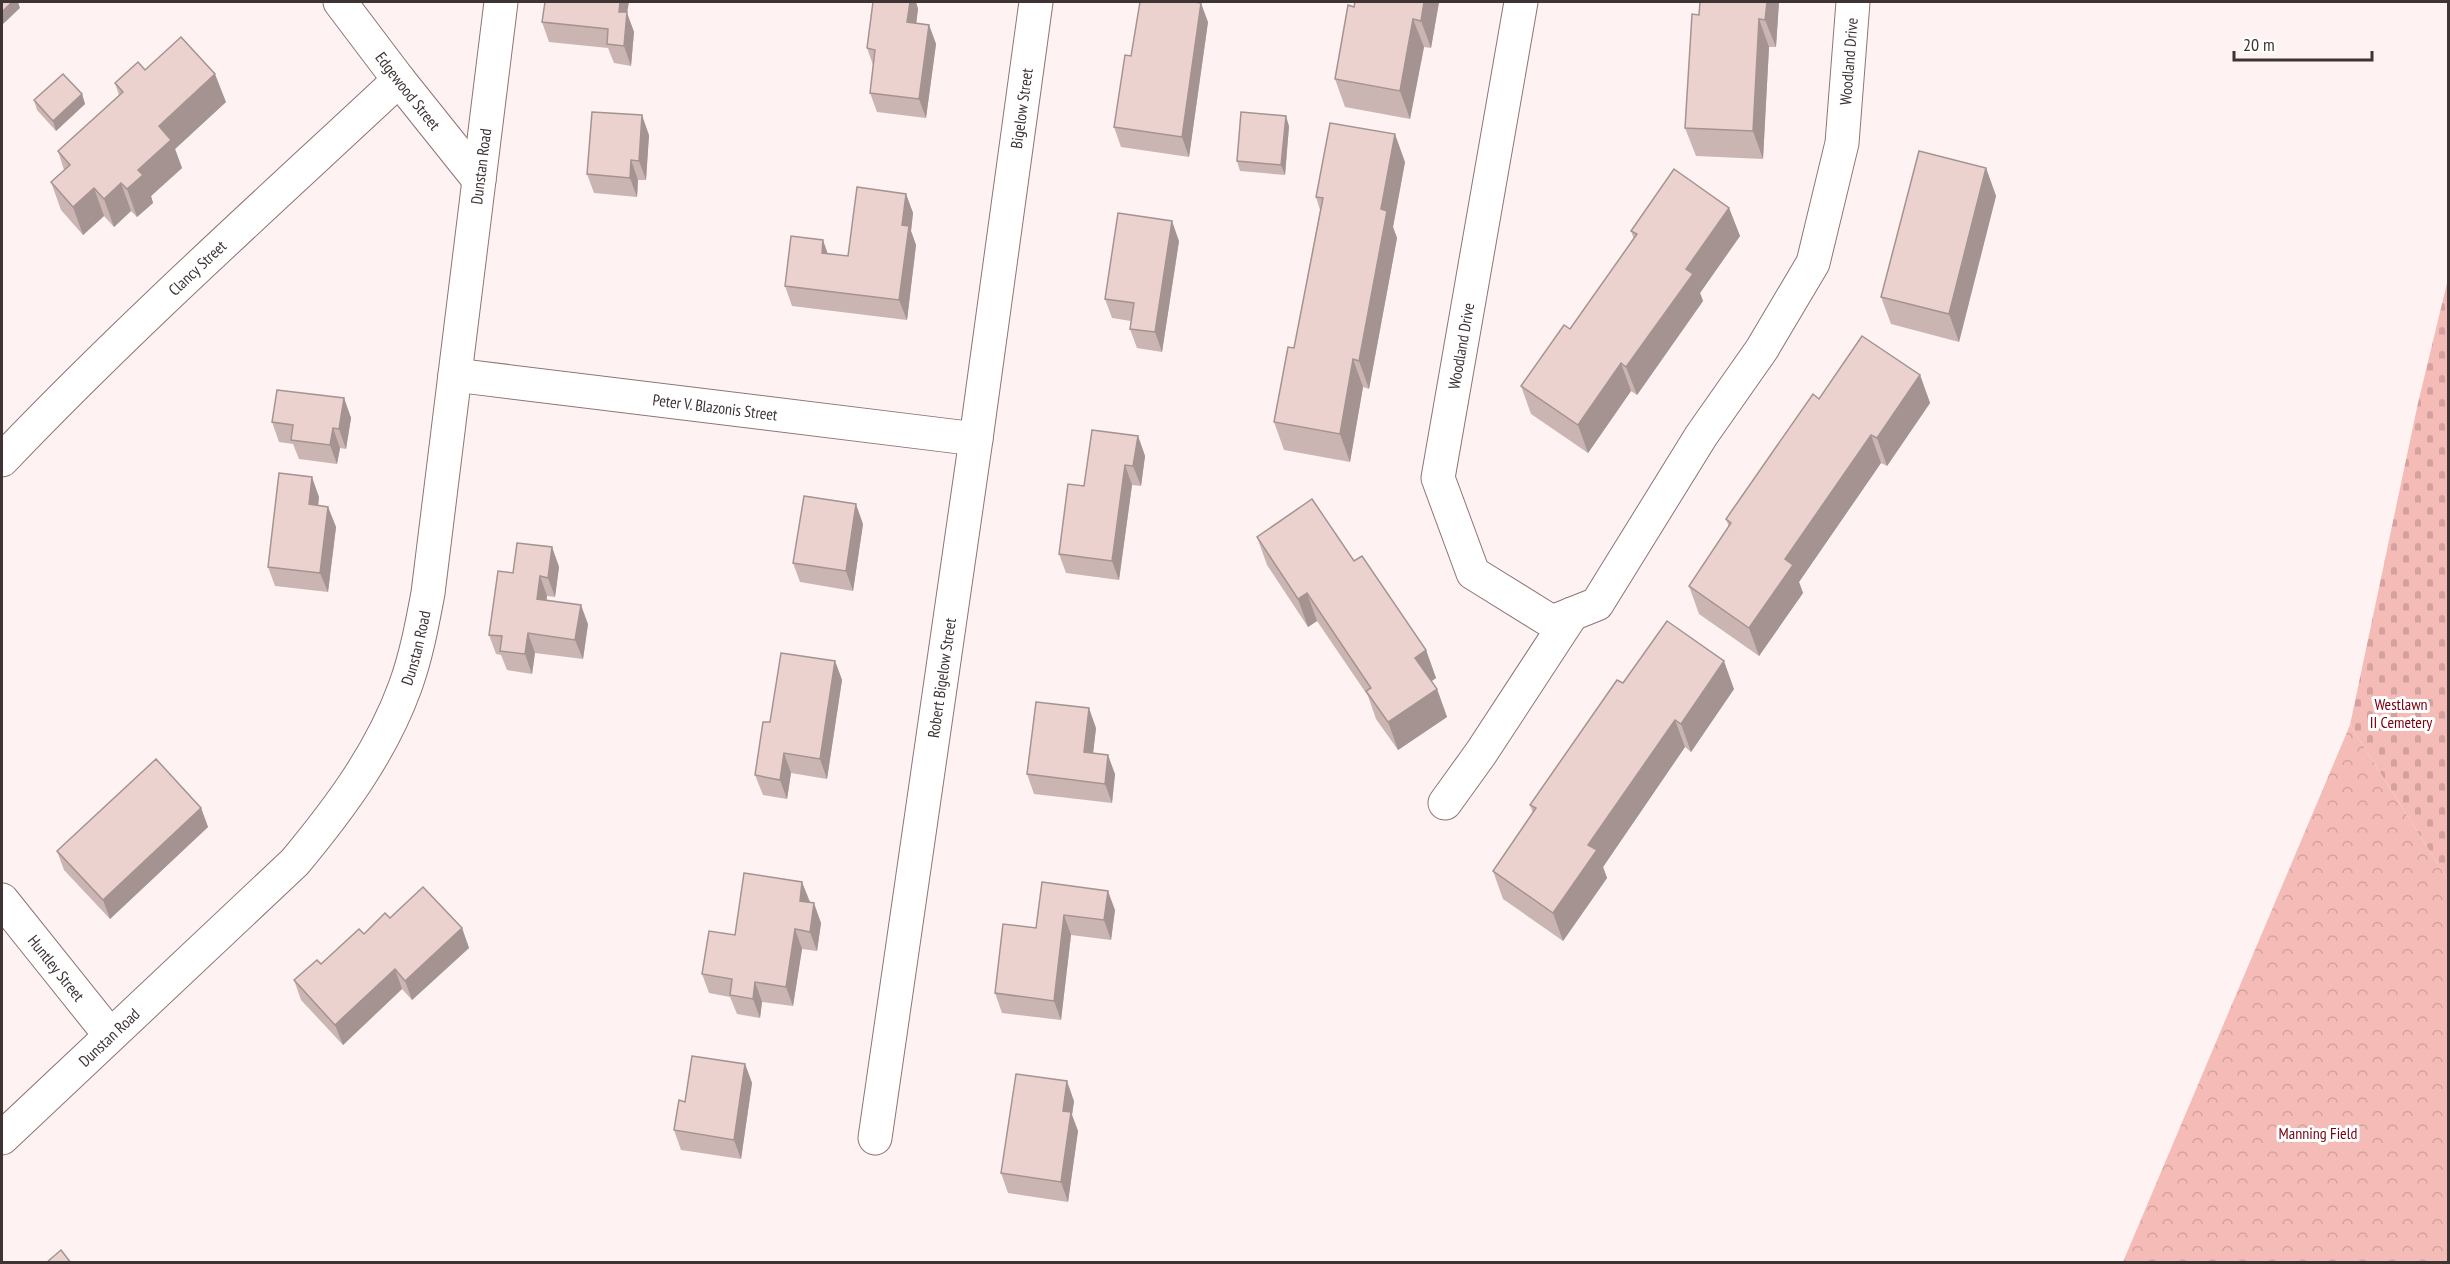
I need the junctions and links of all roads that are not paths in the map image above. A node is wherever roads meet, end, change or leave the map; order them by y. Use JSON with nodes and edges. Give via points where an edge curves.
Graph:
{"nodes":[{"id":1,"x":340,"y":2,"type":"edge"},
{"id":2,"x":501,"y":2,"type":"edge"},
{"id":3,"x":1036,"y":2,"type":"edge"},
{"id":4,"x":1521,"y":2,"type":"edge"},
{"id":5,"x":1853,"y":2,"type":"edge"},
{"id":6,"x":399,"y":80,"type":"junction"},
{"id":7,"x":479,"y":180,"type":"junction"},
{"id":8,"x":1005,"y":217,"type":"joint"},
{"id":9,"x":455,"y":375,"type":"junction"},
{"id":10,"x":976,"y":439,"type":"junction"},
{"id":11,"x":2,"y":460,"type":"edge"},
{"id":12,"x":1572,"y":614,"type":"junction"},
{"id":13,"x":1445,"y":803,"type":"dead end"},
{"id":14,"x":2,"y":900,"type":"edge"},
{"id":15,"x":110,"y":1035,"type":"junction"},
{"id":16,"x":2,"y":1138,"type":"edge"},
{"id":17,"x":875,"y":1138,"type":"dead end"}],
"edges":[{"from":1,"to":6,"type":"street","name":"Edgewood Street"},
{"from":2,"to":7,"type":"street","name":"Dunstan Road"},
{"from":3,"to":8,"type":"street","name":"Bigelow Street"},
{"from":4,"to":12,"type":"street","name":"Woodland Drive","via":[[1438,478],[1473,573],[1552,622]]},
{"from":5,"to":12,"type":"street","name":"Woodland Drive","via":[[1842,143],[1813,263],[1597,604]]},
{"from":6,"to":7,"type":"street","name":"Edgewood Street"},
{"from":6,"to":11,"type":"street","name":"Clancy Street","via":[[138,324]]},
{"from":7,"to":9,"type":"street","name":"Dunstan Road"},
{"from":8,"to":10,"type":"street","name":"Robert Bigelow Street"},
{"from":9,"to":10,"type":"street","name":"Peter V. Blazonis Street"},
{"from":9,"to":15,"type":"street","name":"Dunstan Road","via":[[419,639],[405,687],[385,730],[363,772],[296,862]]},
{"from":10,"to":17,"type":"street","name":"Robert Bigelow Street"},
{"from":12,"to":13,"type":"street"},
{"from":14,"to":15,"type":"street","name":"Huntley Street"},
{"from":15,"to":16,"type":"street","name":"Dunstan Road"}]}
